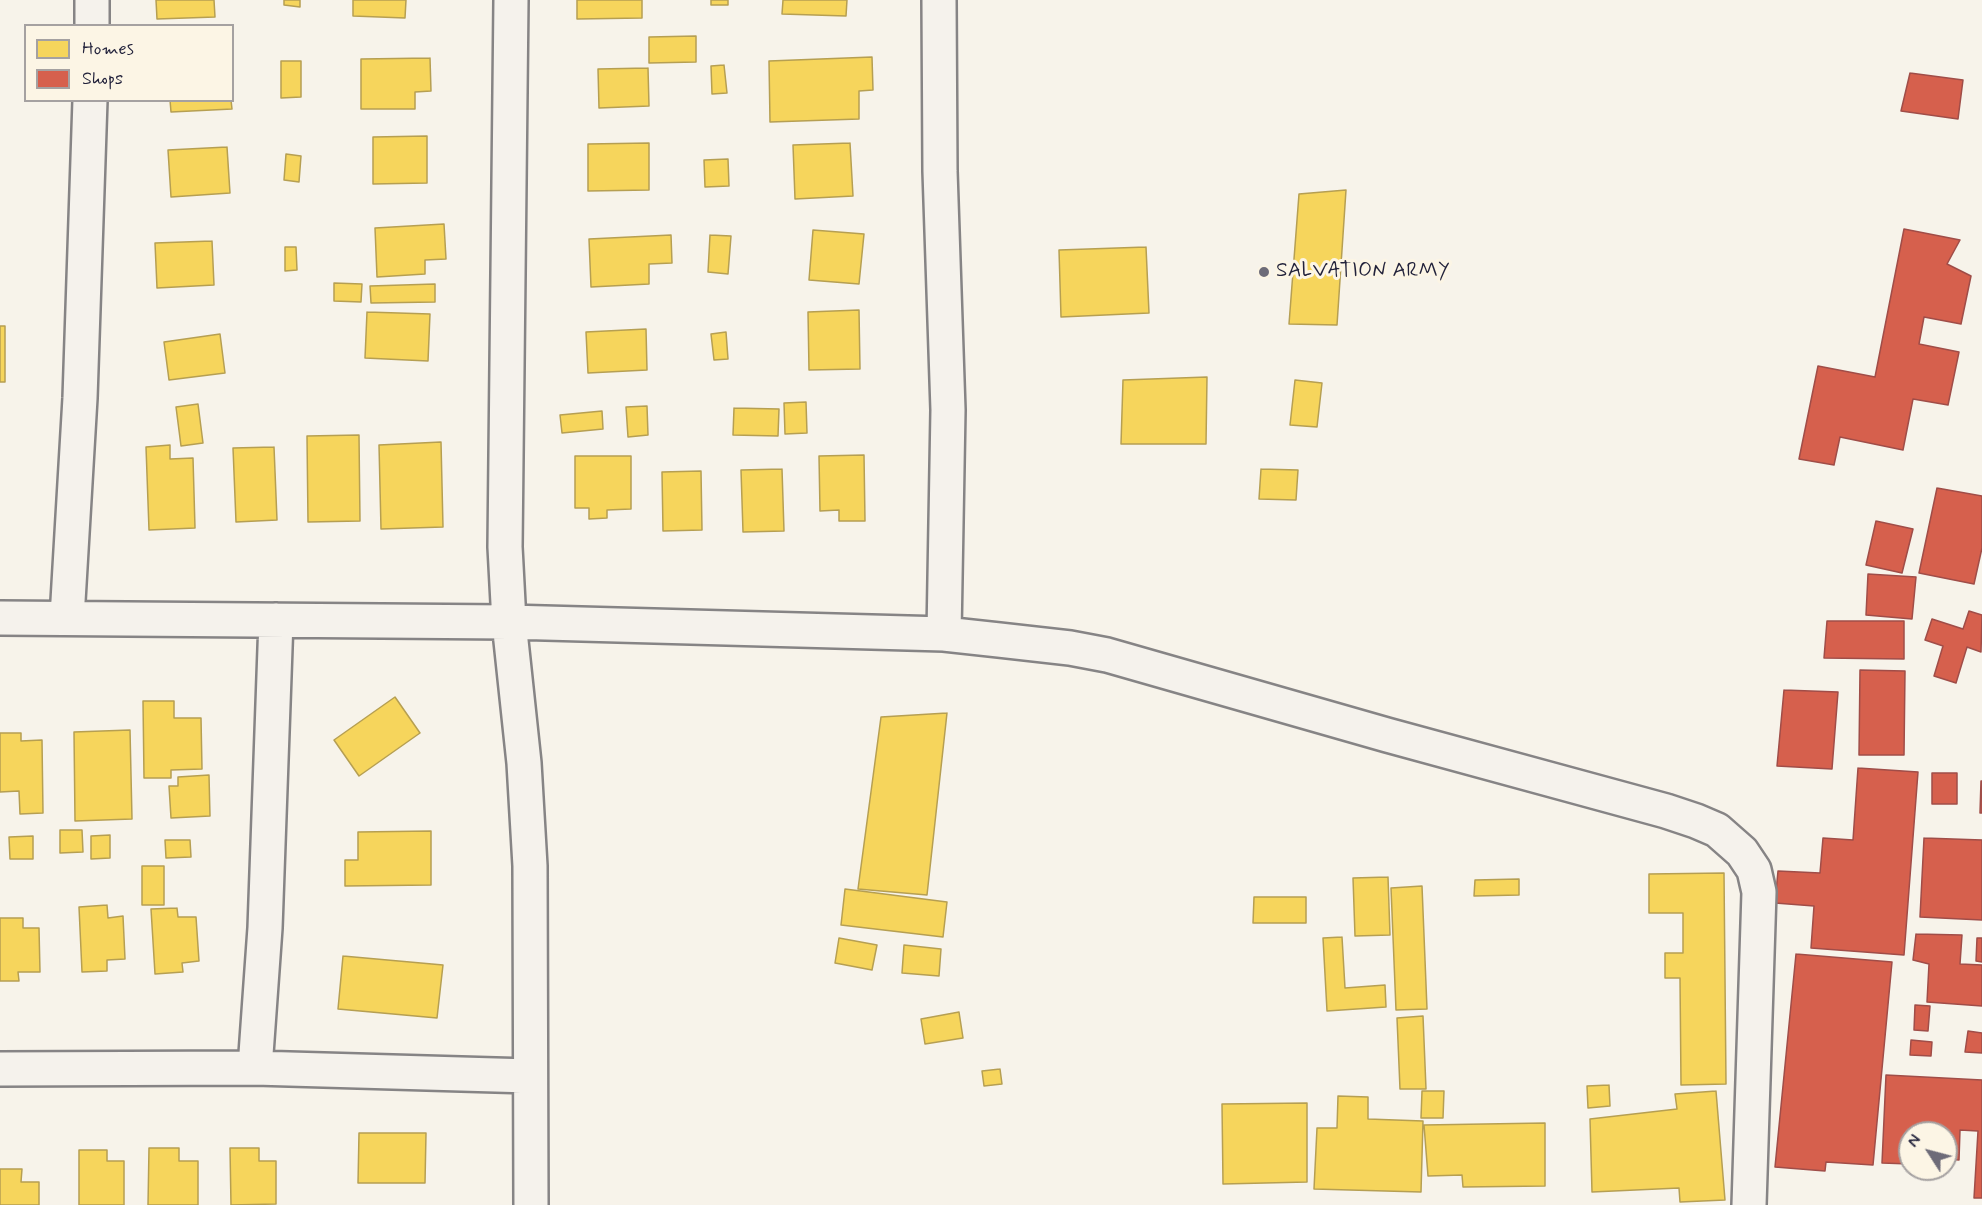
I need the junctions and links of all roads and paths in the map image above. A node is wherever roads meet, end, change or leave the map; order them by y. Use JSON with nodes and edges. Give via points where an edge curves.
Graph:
{"nodes":[{"id":1,"x":92,"y":0,"type":"edge"},
{"id":2,"x":511,"y":0,"type":"edge"},
{"id":3,"x":939,"y":0,"type":"edge"},
{"id":4,"x":92,"y":24,"type":"edge"},
{"id":5,"x":90,"y":102,"type":"edge"},
{"id":6,"x":0,"y":618,"type":"edge"},
{"id":7,"x":67,"y":618,"type":"junction"},
{"id":8,"x":276,"y":620,"type":"junction"},
{"id":9,"x":509,"y":622,"type":"junction"},
{"id":10,"x":944,"y":634,"type":"junction"},
{"id":11,"x":255,"y":1068,"type":"junction"},
{"id":12,"x":0,"y":1070,"type":"edge"},
{"id":13,"x":530,"y":1076,"type":"junction"},
{"id":14,"x":531,"y":1205,"type":"edge"},
{"id":15,"x":1749,"y":1205,"type":"edge"}],
"edges":[{"from":1,"to":4,"type":"street"},
{"from":2,"to":9,"type":"street","via":[[506,537]]},
{"from":3,"to":10,"type":"street","via":[[948,410]]},
{"from":5,"to":7,"type":"street","via":[[80,398]]},
{"from":6,"to":7,"type":"street"},
{"from":7,"to":8,"type":"street"},
{"from":8,"to":9,"type":"street"},
{"from":8,"to":11,"type":"street","via":[[265,928]]},
{"from":9,"to":10,"type":"street"},
{"from":9,"to":13,"type":"street","via":[[530,866]]},
{"from":10,"to":15,"type":"street","via":[[1107,655],[1666,812],[1717,830],[1742,852],[1754,870],[1759,892]]},
{"from":11,"to":12,"type":"street"},
{"from":11,"to":13,"type":"street"},
{"from":13,"to":14,"type":"street"}]}
